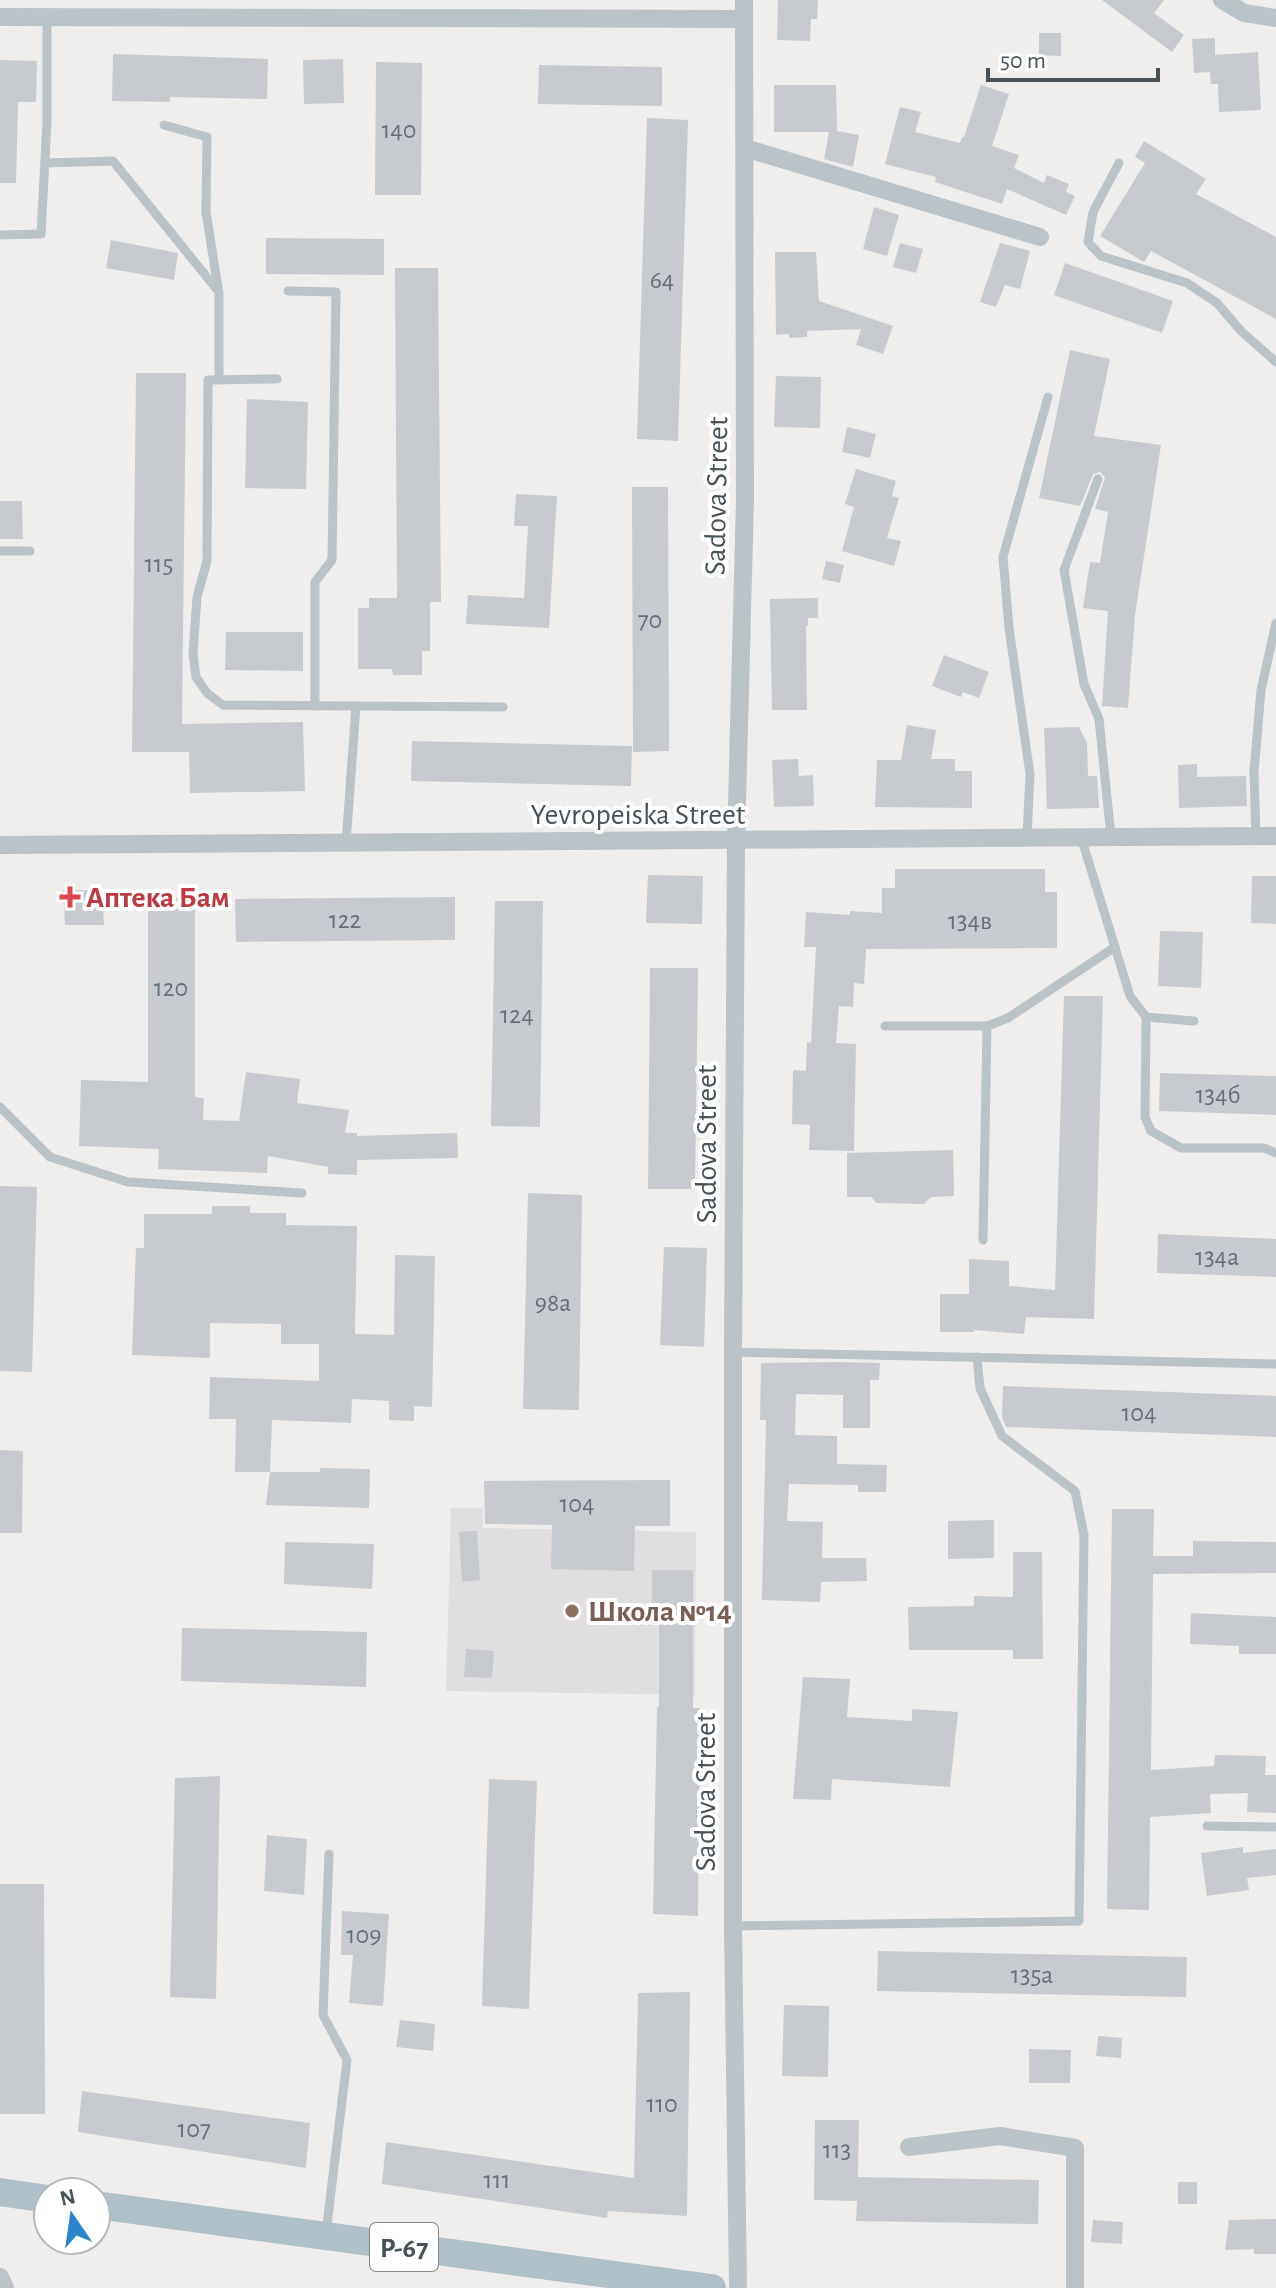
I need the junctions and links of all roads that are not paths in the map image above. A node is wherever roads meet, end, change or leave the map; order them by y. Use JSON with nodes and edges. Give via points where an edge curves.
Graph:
{"nodes":[{"id":1,"x":744,"y":0,"type":"edge"},
{"id":2,"x":1222,"y":0,"type":"edge"},
{"id":3,"x":0,"y":17,"type":"edge"},
{"id":4,"x":47,"y":17,"type":"junction"},
{"id":5,"x":1276,"y":18,"type":"edge"},
{"id":6,"x":744,"y":19,"type":"junction"},
{"id":7,"x":164,"y":125,"type":"dead end"},
{"id":8,"x":745,"y":148,"type":"junction"},
{"id":9,"x":45,"y":163,"type":"junction"},
{"id":10,"x":1119,"y":163,"type":"dead end"},
{"id":11,"x":0,"y":235,"type":"edge"},
{"id":12,"x":1040,"y":237,"type":"dead end"},
{"id":13,"x":288,"y":291,"type":"dead end"},
{"id":14,"x":219,"y":292,"type":"junction"},
{"id":15,"x":1276,"y":362,"type":"edge"},
{"id":16,"x":277,"y":379,"type":"dead end"},
{"id":17,"x":219,"y":380,"type":"junction"},
{"id":18,"x":1048,"y":397,"type":"dead end"},
{"id":19,"x":1098,"y":479,"type":"dead end"},
{"id":20,"x":0,"y":551,"type":"edge"},
{"id":21,"x":30,"y":551,"type":"dead end"},
{"id":22,"x":1276,"y":623,"type":"edge"},
{"id":23,"x":315,"y":706,"type":"junction"},
{"id":24,"x":356,"y":706,"type":"junction"},
{"id":25,"x":503,"y":707,"type":"dead end"},
{"id":26,"x":1256,"y":836,"type":"junction"},
{"id":27,"x":1276,"y":836,"type":"edge"},
{"id":28,"x":1027,"y":837,"type":"junction"},
{"id":29,"x":1081,"y":837,"type":"junction"},
{"id":30,"x":1111,"y":837,"type":"junction"},
{"id":31,"x":736,"y":841,"type":"junction"},
{"id":32,"x":346,"y":843,"type":"junction"},
{"id":33,"x":0,"y":845,"type":"edge"},
{"id":34,"x":1115,"y":947,"type":"junction"},
{"id":35,"x":1146,"y":1017,"type":"junction"},
{"id":36,"x":1194,"y":1021,"type":"dead end"},
{"id":37,"x":885,"y":1026,"type":"dead end"},
{"id":38,"x":987,"y":1026,"type":"junction"},
{"id":39,"x":0,"y":1107,"type":"edge"},
{"id":40,"x":1276,"y":1153,"type":"edge"},
{"id":41,"x":302,"y":1193,"type":"dead end"},
{"id":42,"x":983,"y":1240,"type":"dead end"},
{"id":43,"x":733,"y":1352,"type":"junction"},
{"id":44,"x":977,"y":1357,"type":"junction"},
{"id":45,"x":1276,"y":1364,"type":"edge"},
{"id":46,"x":1207,"y":1826,"type":"dead end"},
{"id":47,"x":1276,"y":1827,"type":"edge"},
{"id":48,"x":329,"y":1854,"type":"dead end"},
{"id":49,"x":733,"y":1926,"type":"junction"},
{"id":50,"x":909,"y":2147,"type":"dead end"},
{"id":51,"x":0,"y":2192,"type":"edge"},
{"id":52,"x":32,"y":2197,"type":"edge"},
{"id":53,"x":112,"y":2207,"type":"edge"},
{"id":54,"x":326,"y":2236,"type":"junction"},
{"id":55,"x":0,"y":2277,"type":"edge"},
{"id":56,"x":5,"y":2288,"type":"edge"},
{"id":57,"x":712,"y":2288,"type":"edge"},
{"id":58,"x":738,"y":2288,"type":"edge"},
{"id":59,"x":1075,"y":2288,"type":"edge"}],
"edges":[{"from":1,"to":6,"type":"street","name":"Sadova Street"},
{"from":2,"to":5,"type":"street","via":[[1244,13]]},
{"from":3,"to":4,"type":"street"},
{"from":4,"to":6,"type":"street"},
{"from":4,"to":9,"type":"lane"},
{"from":6,"to":8,"type":"street","name":"Sadova Street"},
{"from":7,"to":14,"type":"lane","via":[[207,137],[206,212]]},
{"from":8,"to":12,"type":"street"},
{"from":8,"to":31,"type":"street","name":"Sadova Street","via":[[745,500]]},
{"from":9,"to":11,"type":"lane","via":[[41,234]]},
{"from":9,"to":14,"type":"lane","via":[[113,161]]},
{"from":10,"to":15,"type":"lane","via":[[1093,212],[1088,242],[1101,256],[1187,283],[1217,303]]},
{"from":13,"to":23,"type":"lane","via":[[336,292],[332,560],[315,582]]},
{"from":14,"to":17,"type":"lane"},
{"from":16,"to":17,"type":"lane"},
{"from":17,"to":23,"type":"lane","via":[[208,380],[207,561],[197,597],[196,677],[223,705]]},
{"from":18,"to":28,"type":"lane","via":[[1003,557],[1030,774]]},
{"from":19,"to":30,"type":"lane","via":[[1064,570],[1084,684],[1099,719]]},
{"from":20,"to":21,"type":"lane"},
{"from":22,"to":26,"type":"lane","via":[[1261,690],[1254,772]]},
{"from":23,"to":24,"type":"lane"},
{"from":24,"to":25,"type":"lane"},
{"from":24,"to":32,"type":"lane"},
{"from":26,"to":27,"type":"street","name":"Yevropeiska Street"},
{"from":26,"to":30,"type":"street","name":"Yevropeiska Street"},
{"from":28,"to":29,"type":"street","name":"Yevropeiska Street"},
{"from":28,"to":31,"type":"street","name":"Yevropeiska Street"},
{"from":29,"to":30,"type":"street","name":"Yevropeiska Street"},
{"from":29,"to":34,"type":"lane"},
{"from":31,"to":32,"type":"street","name":"Yevropeiska Street"},
{"from":31,"to":43,"type":"street","name":"Sadova Street"},
{"from":32,"to":33,"type":"street","name":"Yevropeiska Street"},
{"from":34,"to":35,"type":"lane","via":[[1130,996]]},
{"from":34,"to":38,"type":"lane","via":[[1008,1018]]},
{"from":35,"to":36,"type":"lane"},
{"from":35,"to":40,"type":"lane","via":[[1145,1117],[1151,1131],[1181,1148],[1264,1148]]},
{"from":37,"to":38,"type":"lane"},
{"from":38,"to":42,"type":"lane"},
{"from":39,"to":41,"type":"lane","via":[[50,1157],[128,1182]]},
{"from":43,"to":44,"type":"lane"},
{"from":43,"to":49,"type":"street","name":"Sadova Street"},
{"from":44,"to":45,"type":"lane"},
{"from":44,"to":49,"type":"lane","via":[[980,1388],[1002,1436],[1075,1491],[1084,1535],[1079,1921]]},
{"from":46,"to":47,"type":"lane"},
{"from":48,"to":54,"type":"lane","via":[[323,2015],[347,2060]]},
{"from":49,"to":58,"type":"street","name":"Sadova Street"},
{"from":50,"to":59,"type":"street","via":[[1000,2136],[1075,2148]]},
{"from":51,"to":52,"type":"main road"},
{"from":53,"to":54,"type":"main road","number":"Р-67"},
{"from":54,"to":57,"type":"main road","number":"Р-67"},
{"from":55,"to":56,"type":"street"}]}
